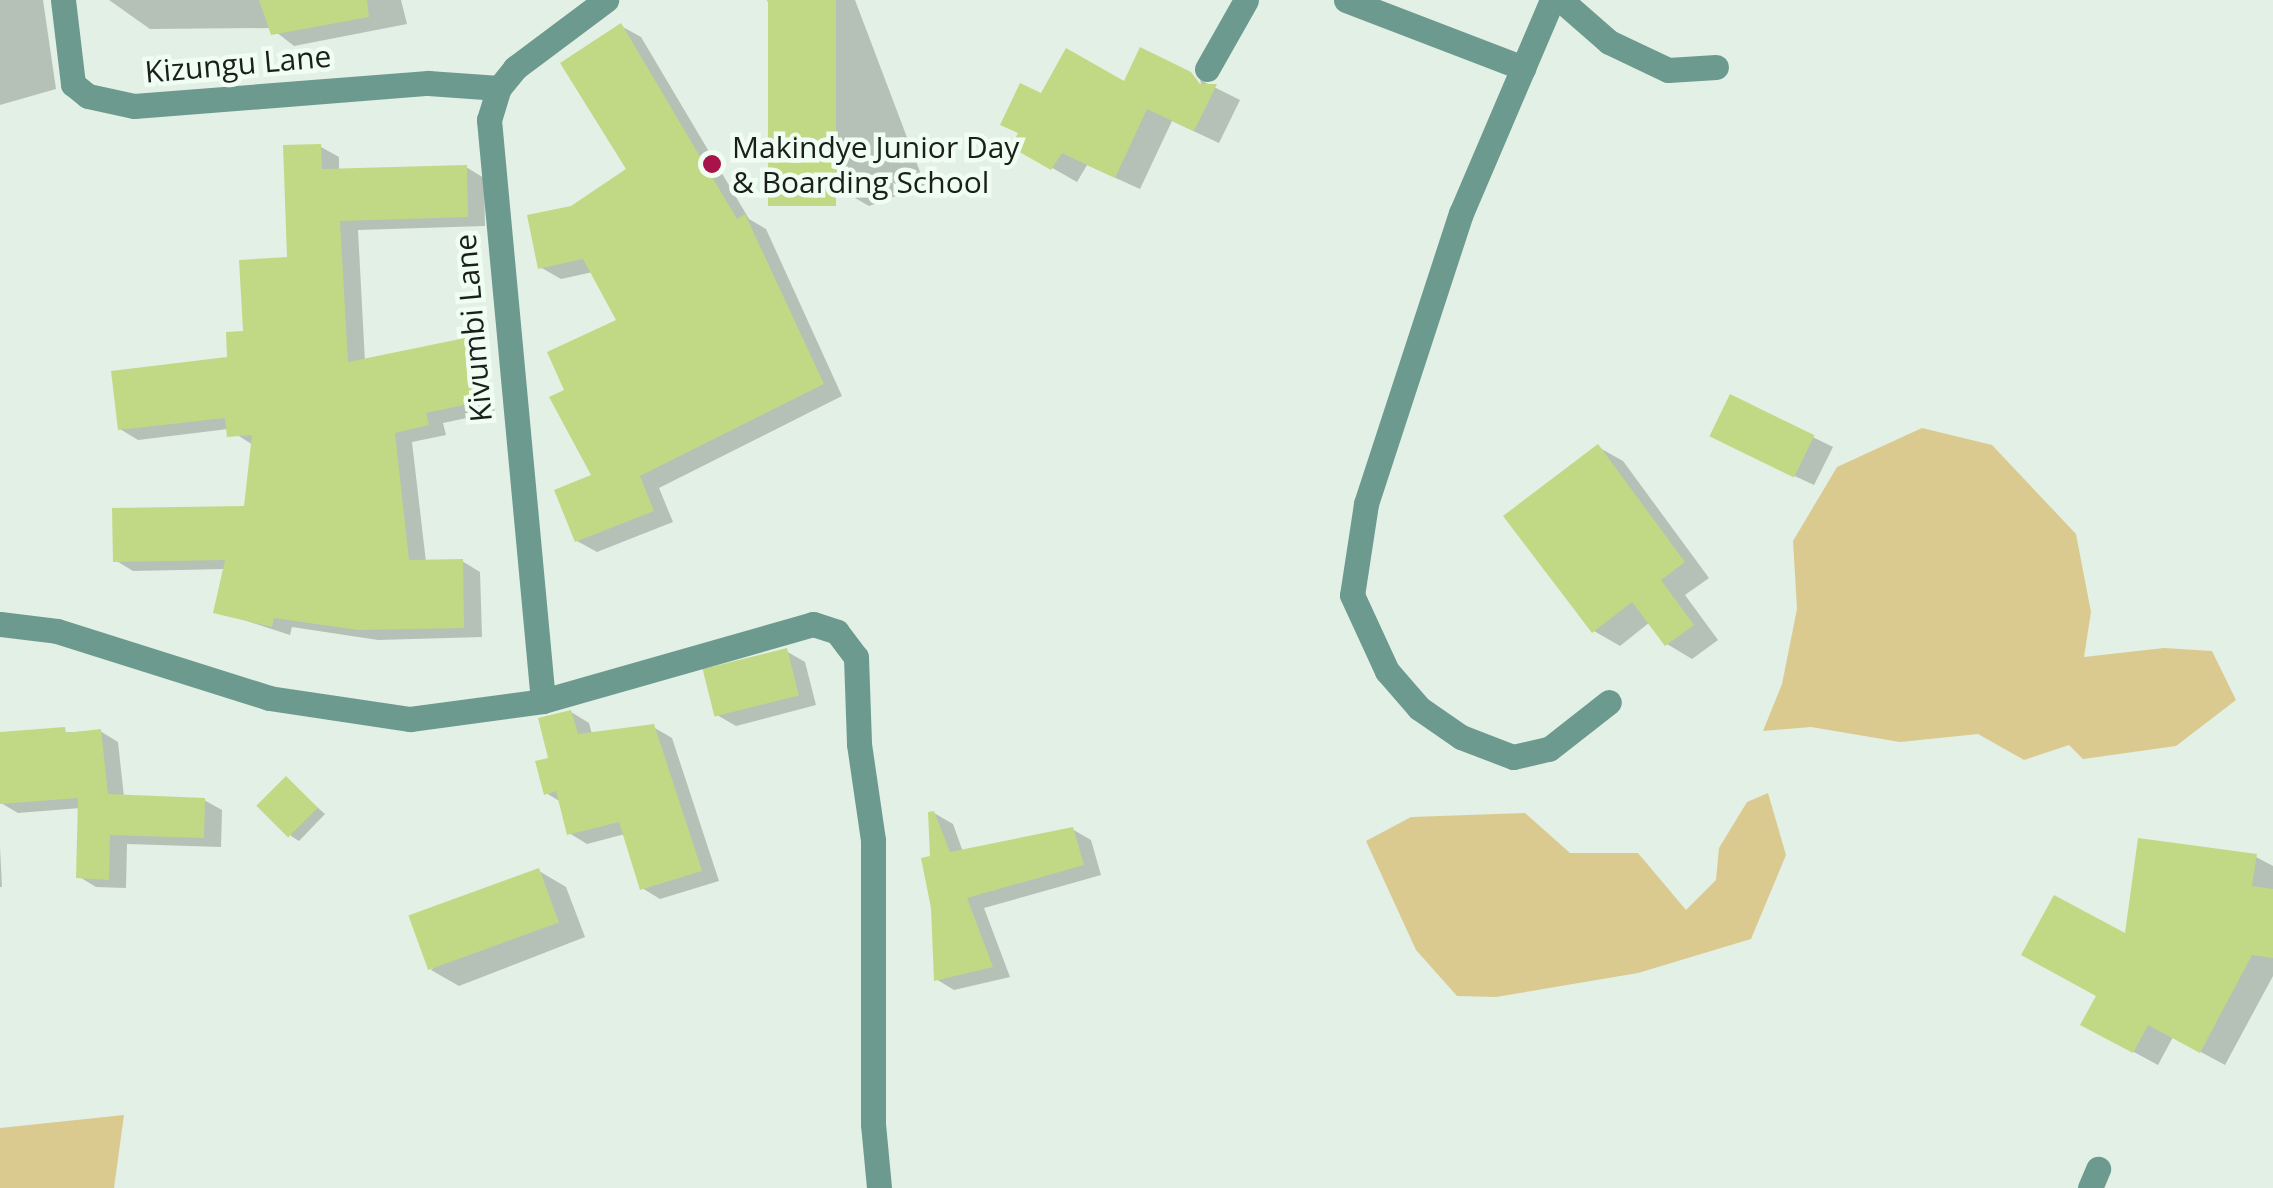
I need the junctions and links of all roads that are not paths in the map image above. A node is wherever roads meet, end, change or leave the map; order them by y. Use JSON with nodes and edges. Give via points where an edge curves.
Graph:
{"nodes":[{"id":1,"x":63,"y":0,"type":"edge"},
{"id":2,"x":606,"y":0,"type":"edge"},
{"id":3,"x":1246,"y":0,"type":"edge"},
{"id":4,"x":1346,"y":0,"type":"edge"},
{"id":5,"x":1552,"y":0,"type":"edge"},
{"id":6,"x":1561,"y":0,"type":"edge"},
{"id":7,"x":1716,"y":67,"type":"dead end"},
{"id":8,"x":1523,"y":68,"type":"junction"},
{"id":9,"x":1207,"y":69,"type":"dead end"},
{"id":10,"x":499,"y":88,"type":"junction"},
{"id":11,"x":0,"y":624,"type":"edge"},
{"id":12,"x":543,"y":701,"type":"junction"},
{"id":13,"x":1608,"y":702,"type":"dead end"},
{"id":14,"x":879,"y":1188,"type":"edge"}],
"edges":[{"from":1,"to":10,"type":"street","name":"Kizungu Lane","via":[[73,84],[88,96],[134,106],[428,83]]},
{"from":2,"to":10,"type":"street","via":[[515,68]]},
{"from":3,"to":9,"type":"street"},
{"from":4,"to":8,"type":"street"},
{"from":5,"to":8,"type":"street"},
{"from":6,"to":7,"type":"street","via":[[1609,42],[1668,70]]},
{"from":8,"to":13,"type":"street","via":[[1461,213],[1366,504],[1352,596],[1387,670],[1419,708],[1461,737],[1514,757],[1548,750]]},
{"from":10,"to":12,"type":"street","name":"Kivumbi Lane","via":[[489,120]]},
{"from":11,"to":12,"type":"street","via":[[57,631],[269,698],[353,712],[410,720]]},
{"from":12,"to":14,"type":"street","via":[[813,624],[837,632],[856,658],[859,744],[873,840],[872,1124]]}]}
